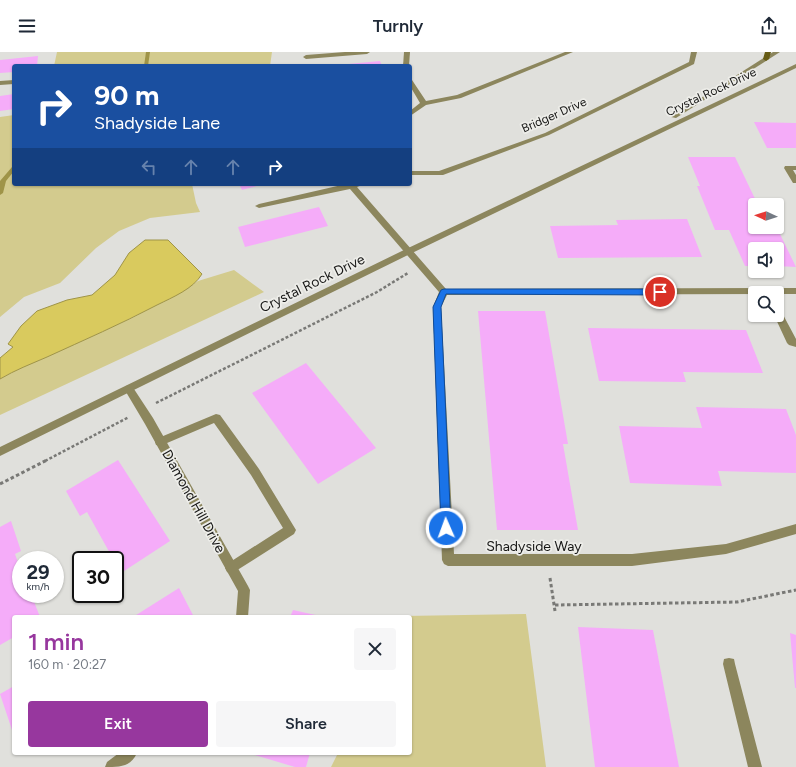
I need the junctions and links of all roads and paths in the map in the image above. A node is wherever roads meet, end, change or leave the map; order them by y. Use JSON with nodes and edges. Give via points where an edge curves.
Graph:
{"nodes":[{"id":1,"x":367,"y":52,"type":"edge"},
{"id":2,"x":407,"y":52,"type":"edge"},
{"id":3,"x":570,"y":52,"type":"edge"},
{"id":4,"x":694,"y":52,"type":"edge"},
{"id":5,"x":777,"y":52,"type":"edge"},
{"id":6,"x":767,"y":56,"type":"edge"},
{"id":7,"x":306,"y":57,"type":"dead end"},
{"id":8,"x":406,"y":64,"type":"edge"},
{"id":9,"x":796,"y":66,"type":"edge"},
{"id":10,"x":12,"y":82,"type":"edge"},
{"id":11,"x":0,"y":84,"type":"edge"},
{"id":12,"x":412,"y":84,"type":"edge"},
{"id":13,"x":424,"y":103,"type":"junction"},
{"id":14,"x":412,"y":112,"type":"edge"},
{"id":15,"x":637,"y":141,"type":"junction"},
{"id":16,"x":796,"y":168,"type":"edge"},
{"id":17,"x":412,"y":173,"type":"edge"},
{"id":18,"x":796,"y":181,"type":"edge"},
{"id":19,"x":346,"y":186,"type":"edge"},
{"id":20,"x":351,"y":186,"type":"edge"},
{"id":21,"x":259,"y":206,"type":"dead end"},
{"id":22,"x":407,"y":252,"type":"junction"},
{"id":23,"x":421,"y":266,"type":"junction"},
{"id":24,"x":784,"y":291,"type":"edge"},
{"id":25,"x":796,"y":291,"type":"edge"},
{"id":26,"x":444,"y":292,"type":"junction"},
{"id":27,"x":748,"y":292,"type":"edge"},
{"id":28,"x":782,"y":322,"type":"edge"},
{"id":29,"x":796,"y":343,"type":"edge"},
{"id":30,"x":129,"y":389,"type":"junction"},
{"id":31,"x":142,"y":410,"type":"junction"},
{"id":32,"x":160,"y":442,"type":"junction"},
{"id":33,"x":0,"y":452,"type":"edge"},
{"id":34,"x":0,"y":484,"type":"edge"},
{"id":35,"x":796,"y":529,"type":"edge"},
{"id":36,"x":548,"y":560,"type":"junction"},
{"id":37,"x":232,"y":568,"type":"junction"},
{"id":38,"x":796,"y":590,"type":"edge"},
{"id":39,"x":554,"y":605,"type":"junction"},
{"id":40,"x":555,"y":611,"type":"dead end"},
{"id":41,"x":242,"y":615,"type":"edge"},
{"id":42,"x":729,"y":664,"type":"dead end"},
{"id":43,"x":127,"y":755,"type":"edge"},
{"id":44,"x":112,"y":767,"type":"edge"},
{"id":45,"x":755,"y":767,"type":"edge"}],
"edges":[{"from":1,"to":7,"type":"street"},
{"from":2,"to":8,"type":"street"},
{"from":3,"to":13,"type":"street","via":[[459,97]]},
{"from":4,"to":17,"type":"street","name":"Bridger Drive","via":[[692,63],[547,134],[440,173]]},
{"from":5,"to":6,"type":"street","name":"Crystal Rock Drive"},
{"from":6,"to":15,"type":"street","name":"Crystal Rock Drive"},
{"from":9,"to":15,"type":"street","name":"Crystal Rock Drive"},
{"from":10,"to":11,"type":"street"},
{"from":12,"to":13,"type":"street"},
{"from":13,"to":14,"type":"street"},
{"from":15,"to":22,"type":"street","name":"Crystal Rock Drive"},
{"from":16,"to":18,"type":"street","via":[[788,168]]},
{"from":19,"to":21,"type":"street"},
{"from":20,"to":22,"type":"street"},
{"from":22,"to":23,"type":"street"},
{"from":22,"to":30,"type":"street","name":"Crystal Rock Drive"},
{"from":23,"to":26,"type":"street"},
{"from":23,"to":31,"type":"path","via":[[353,304]]},
{"from":24,"to":25,"type":"street"},
{"from":26,"to":27,"type":"street"},
{"from":26,"to":36,"type":"street","name":"Shadyside Way","via":[[437,307],[448,560]]},
{"from":28,"to":29,"type":"street","via":[[792,343]]},
{"from":30,"to":31,"type":"street","name":"Diamond Hill Drive"},
{"from":30,"to":33,"type":"street","name":"Crystal Rock Drive"},
{"from":31,"to":32,"type":"street","name":"Diamond Hill Drive"},
{"from":31,"to":34,"type":"path"},
{"from":32,"to":37,"type":"street","name":"Diamond Hill Drive"},
{"from":32,"to":37,"type":"street","via":[[216,418],[290,530]]},
{"from":35,"to":36,"type":"street","name":"Shadyside Way","via":[[726,549],[632,560]]},
{"from":36,"to":39,"type":"path"},
{"from":37,"to":41,"type":"street","name":"Diamond Hill Drive","via":[[244,590]]},
{"from":38,"to":39,"type":"path","via":[[737,602]]},
{"from":39,"to":40,"type":"path"},
{"from":42,"to":45,"type":"street"},
{"from":43,"to":44,"type":"street"}]}
